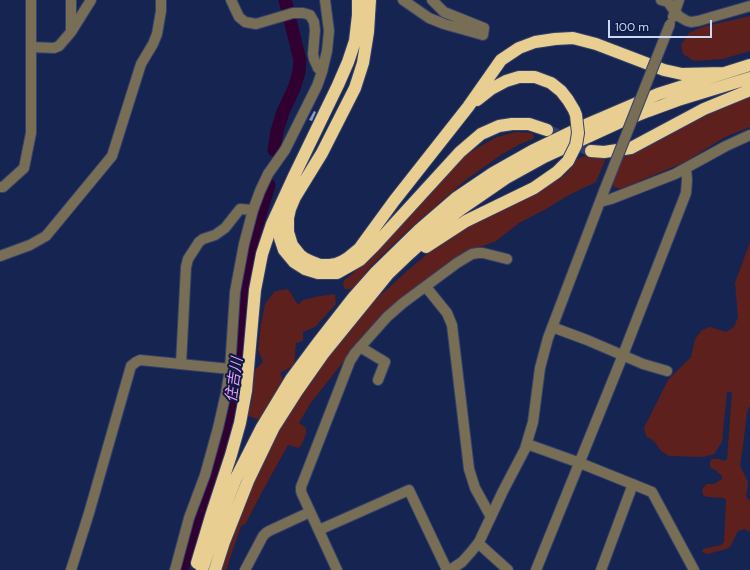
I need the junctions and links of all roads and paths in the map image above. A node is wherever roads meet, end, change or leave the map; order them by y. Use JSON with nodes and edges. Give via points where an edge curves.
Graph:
{"nodes":[{"id":1,"x":31,"y":0,"type":"edge"},
{"id":2,"x":71,"y":0,"type":"edge"},
{"id":3,"x":91,"y":0,"type":"edge"},
{"id":4,"x":161,"y":0,"type":"edge"},
{"id":5,"x":231,"y":0,"type":"edge"},
{"id":6,"x":324,"y":0,"type":"edge"},
{"id":7,"x":358,"y":0,"type":"edge"},
{"id":8,"x":370,"y":0,"type":"edge"},
{"id":9,"x":403,"y":0,"type":"edge"},
{"id":10,"x":432,"y":0,"type":"edge"},
{"id":11,"x":679,"y":0,"type":"edge"},
{"id":12,"x":665,"y":1,"type":"edge"},
{"id":13,"x":750,"y":6,"type":"edge"},
{"id":14,"x":675,"y":12,"type":"junction"},
{"id":15,"x":71,"y":32,"type":"junction"},
{"id":16,"x":31,"y":48,"type":"junction"},
{"id":17,"x":750,"y":66,"type":"edge"},
{"id":18,"x":322,"y":72,"type":"junction"},
{"id":19,"x":725,"y":72,"type":"junction"},
{"id":20,"x":750,"y":78,"type":"edge"},
{"id":21,"x":750,"y":90,"type":"edge"},
{"id":22,"x":468,"y":106,"type":"junction"},
{"id":23,"x":547,"y":130,"type":"tunnel mouth"},
{"id":24,"x":750,"y":135,"type":"edge"},
{"id":25,"x":592,"y":151,"type":"tunnel mouth"},
{"id":26,"x":686,"y":169,"type":"junction"},
{"id":27,"x":294,"y":176,"type":"junction"},
{"id":28,"x":0,"y":187,"type":"edge"},
{"id":29,"x":600,"y":202,"type":"junction"},
{"id":30,"x":253,"y":210,"type":"junction"},
{"id":31,"x":0,"y":256,"type":"edge"},
{"id":32,"x":507,"y":258,"type":"dead end"},
{"id":33,"x":388,"y":274,"type":"junction"},
{"id":34,"x":426,"y":287,"type":"junction"},
{"id":35,"x":552,"y":327,"type":"junction"},
{"id":36,"x":360,"y":347,"type":"junction"},
{"id":37,"x":623,"y":355,"type":"junction"},
{"id":38,"x":181,"y":364,"type":"junction"},
{"id":39,"x":230,"y":369,"type":"junction"},
{"id":40,"x":667,"y":371,"type":"dead end"},
{"id":41,"x":378,"y":380,"type":"dead end"},
{"id":42,"x":527,"y":444,"type":"junction"},
{"id":43,"x":580,"y":463,"type":"junction"},
{"id":44,"x":632,"y":484,"type":"junction"},
{"id":45,"x":310,"y":512,"type":"junction"},
{"id":46,"x":491,"y":517,"type":"junction"},
{"id":47,"x":319,"y":530,"type":"junction"},
{"id":48,"x":478,"y":543,"type":"junction"},
{"id":49,"x":71,"y":570,"type":"edge"},
{"id":50,"x":175,"y":570,"type":"edge"},
{"id":51,"x":195,"y":570,"type":"edge"},
{"id":52,"x":202,"y":570,"type":"edge"},
{"id":53,"x":215,"y":570,"type":"edge"},
{"id":54,"x":245,"y":570,"type":"edge"},
{"id":55,"x":337,"y":570,"type":"edge"},
{"id":56,"x":447,"y":570,"type":"edge"},
{"id":57,"x":450,"y":570,"type":"edge"},
{"id":58,"x":508,"y":570,"type":"edge"},
{"id":59,"x":536,"y":570,"type":"edge"},
{"id":60,"x":601,"y":570,"type":"edge"},
{"id":61,"x":694,"y":570,"type":"edge"}],
"edges":[{"from":1,"to":16,"type":"street"},
{"from":2,"to":15,"type":"street"},
{"from":3,"to":15,"type":"street"},
{"from":4,"to":31,"type":"street","via":[[157,34],[141,64],[112,156],[46,236]]},
{"from":5,"to":18,"type":"street","via":[[245,22],[256,24],[288,14],[310,15],[315,30],[314,59]]},
{"from":6,"to":18,"type":"street","via":[[329,31]]},
{"from":7,"to":27,"type":"highway","via":[[355,41],[348,62]]},
{"from":8,"to":22,"type":"highway","via":[[363,63],[355,88],[290,209],[288,232],[296,251],[320,265],[336,264],[354,253]]},
{"from":9,"to":10,"type":"street","via":[[429,18],[483,35],[484,28],[444,12]]},
{"from":11,"to":14,"type":"street"},
{"from":12,"to":14,"type":"street"},
{"from":13,"to":14,"type":"street","via":[[691,22],[684,20]]},
{"from":14,"to":29,"type":"street","bridge":true},
{"from":15,"to":16,"type":"street","via":[[59,46]]},
{"from":16,"to":28,"type":"street","via":[[31,133],[24,168]]},
{"from":17,"to":19,"type":"highway"},
{"from":18,"to":30,"type":"street","via":[[290,140],[264,183]]},
{"from":19,"to":22,"type":"highway","via":[[682,74],[664,70],[596,44],[573,38],[555,39],[519,48],[501,60]]},
{"from":19,"to":52,"type":"highway","via":[[645,99],[532,151],[456,198],[420,230],[376,272],[291,379],[262,427],[236,478]]},
{"from":20,"to":33,"type":"highway","via":[[648,111],[544,157],[506,178],[460,209]]},
{"from":21,"to":25,"type":"highway","via":[[704,109],[630,148]]},
{"from":22,"to":33,"type":"highway","bridge":true,"via":[[506,81],[519,77],[535,77],[551,83],[561,91],[574,110],[578,121],[576,146],[568,161],[542,183],[466,221]]},
{"from":23,"to":27,"type":"highway","via":[[529,124],[512,124],[499,126],[481,134],[460,152],[360,260],[337,273],[318,273],[305,269],[294,262],[284,250],[279,223]]},
{"from":24,"to":26,"type":"street"},
{"from":26,"to":29,"type":"street"},
{"from":26,"to":37,"type":"street","via":[[686,193]]},
{"from":27,"to":51,"type":"highway","via":[[272,224],[262,254],[255,290],[246,391],[240,423]]},
{"from":29,"to":35,"type":"street"},
{"from":30,"to":38,"type":"street","via":[[240,209],[225,228],[199,242],[188,259]]},
{"from":30,"to":39,"type":"street","via":[[235,292]]},
{"from":32,"to":34,"type":"street","via":[[478,252],[472,254]]},
{"from":33,"to":53,"type":"highway","via":[[323,354],[274,428],[248,481]]},
{"from":34,"to":36,"type":"street","via":[[387,317]]},
{"from":34,"to":46,"type":"street","via":[[447,313],[452,325],[469,469],[475,488]]},
{"from":35,"to":37,"type":"street"},
{"from":35,"to":42,"type":"street","via":[[540,368],[533,422]]},
{"from":36,"to":41,"type":"street","via":[[385,362]]},
{"from":36,"to":45,"type":"street","via":[[350,361],[302,483],[301,491]]},
{"from":37,"to":40,"type":"street"},
{"from":37,"to":43,"type":"street"},
{"from":38,"to":39,"type":"street"},
{"from":38,"to":49,"type":"street","via":[[140,360],[131,366]]},
{"from":39,"to":50,"type":"street","via":[[218,428]]},
{"from":42,"to":43,"type":"street"},
{"from":42,"to":46,"type":"street"},
{"from":43,"to":44,"type":"street"},
{"from":43,"to":59,"type":"street"},
{"from":44,"to":60,"type":"street"},
{"from":44,"to":61,"type":"street","via":[[654,494]]},
{"from":45,"to":47,"type":"street"},
{"from":45,"to":54,"type":"street","via":[[266,533]]},
{"from":46,"to":48,"type":"street"},
{"from":47,"to":55,"type":"street"},
{"from":47,"to":56,"type":"street","via":[[410,490]]},
{"from":48,"to":57,"type":"street","via":[[462,562]]},
{"from":48,"to":58,"type":"street"}]}
